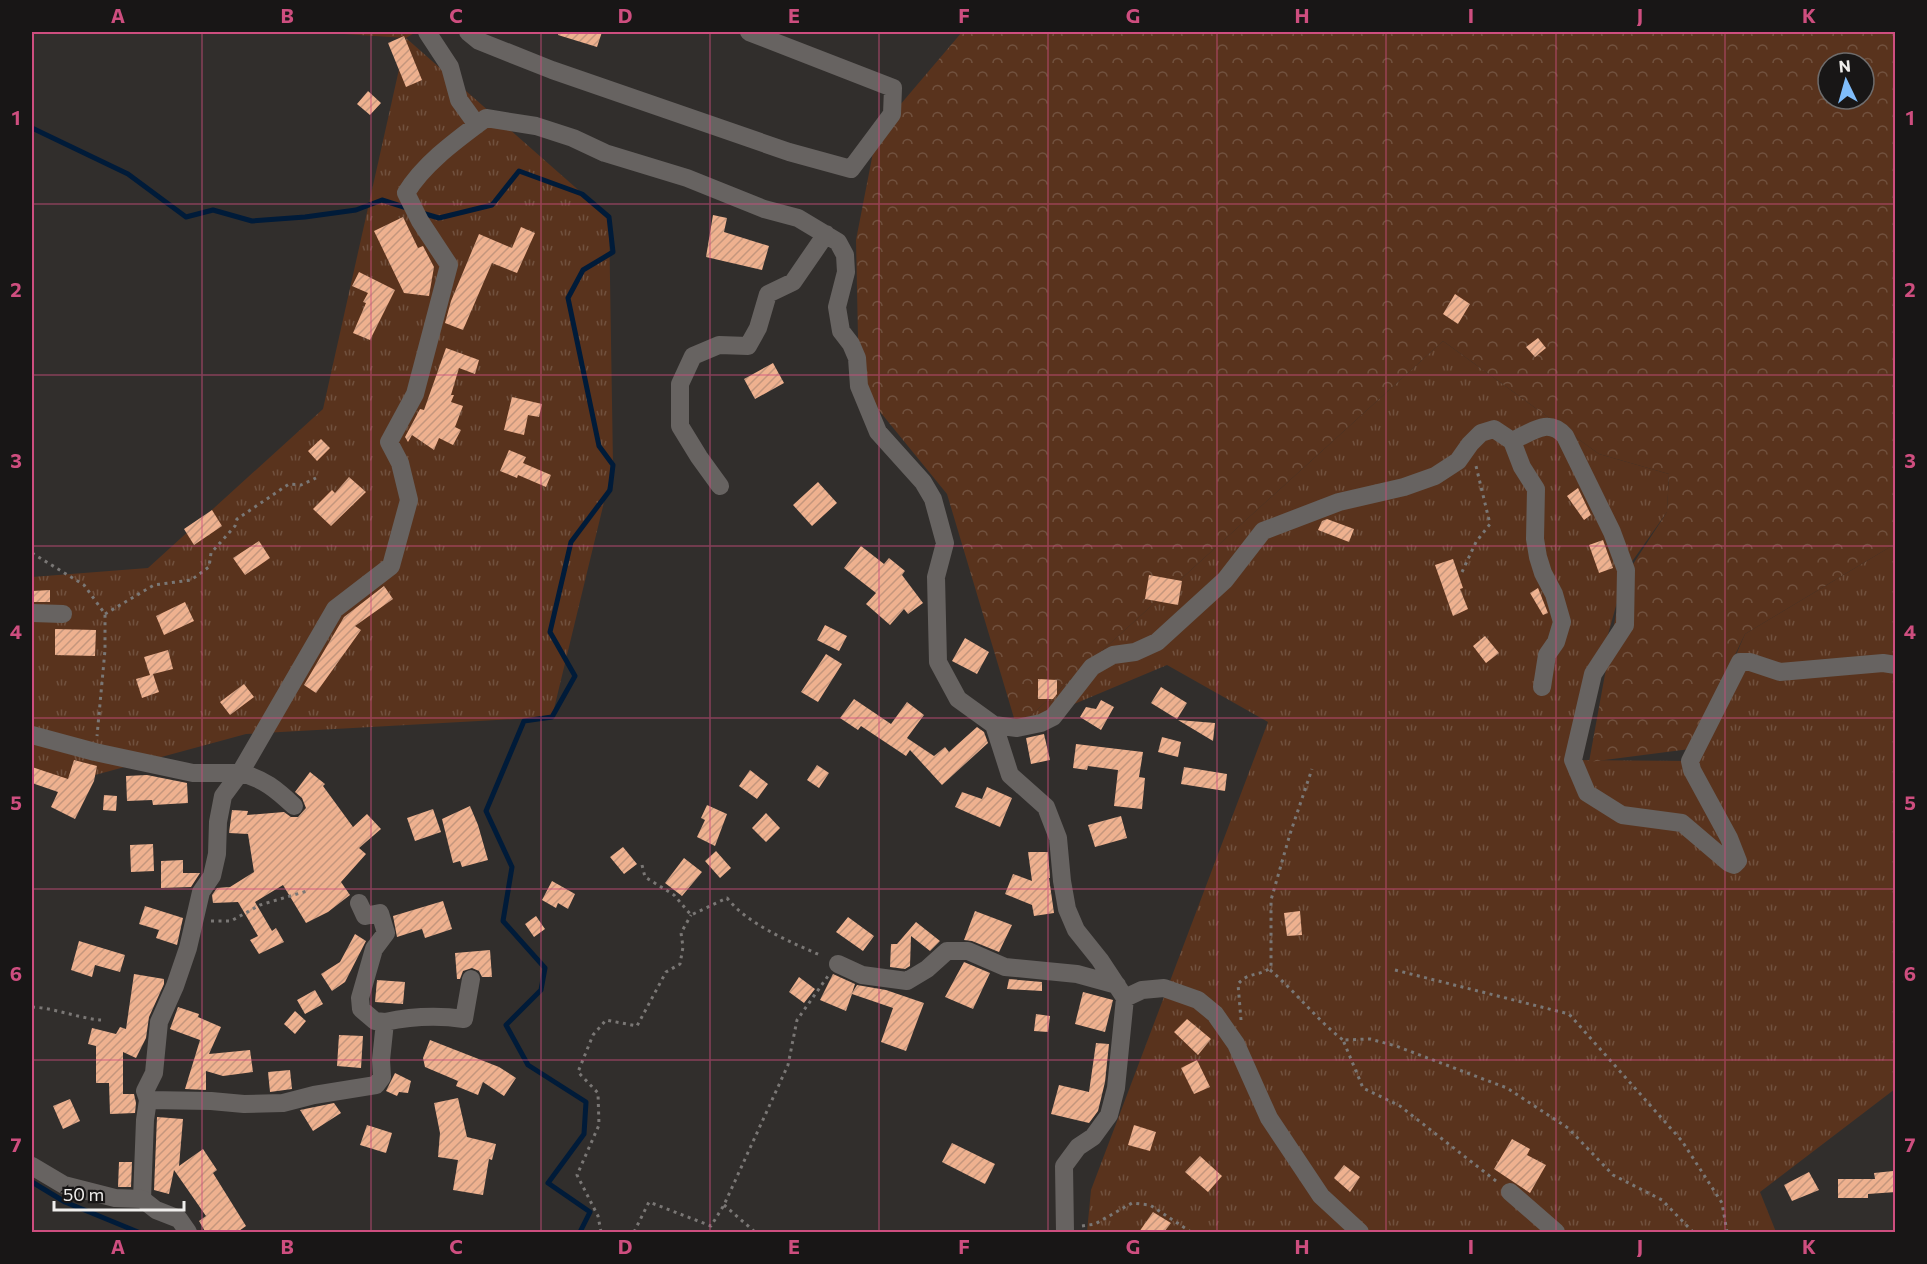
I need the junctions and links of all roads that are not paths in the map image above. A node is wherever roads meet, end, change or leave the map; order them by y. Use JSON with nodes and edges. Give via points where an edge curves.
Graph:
{"nodes":[{"id":1,"x":427,"y":32,"type":"edge"},
{"id":2,"x":468,"y":32,"type":"edge"},
{"id":3,"x":749,"y":32,"type":"edge"},
{"id":4,"x":477,"y":125,"type":"junction"},
{"id":5,"x":826,"y":234,"type":"junction"},
{"id":6,"x":1512,"y":441,"type":"junction"},
{"id":7,"x":720,"y":486,"type":"dead end"},
{"id":8,"x":32,"y":613,"type":"edge"},
{"id":9,"x":63,"y":614,"type":"dead end"},
{"id":10,"x":1896,"y":665,"type":"edge"},
{"id":11,"x":1542,"y":687,"type":"dead end"},
{"id":12,"x":994,"y":726,"type":"junction"},
{"id":13,"x":32,"y":735,"type":"edge"},
{"id":14,"x":240,"y":774,"type":"junction"},
{"id":15,"x":294,"y":806,"type":"dead end"},
{"id":16,"x":359,"y":903,"type":"dead end"},
{"id":17,"x":838,"y":964,"type":"road end"},
{"id":18,"x":471,"y":979,"type":"dead end"},
{"id":19,"x":1121,"y":991,"type":"junction"},
{"id":20,"x":385,"y":1022,"type":"junction"},
{"id":21,"x":148,"y":1100,"type":"junction"},
{"id":22,"x":32,"y":1166,"type":"edge"},
{"id":23,"x":1510,"y":1192,"type":"road end"},
{"id":24,"x":142,"y":1199,"type":"junction"},
{"id":25,"x":1065,"y":1230,"type":"edge"},
{"id":26,"x":188,"y":1233,"type":"edge"},
{"id":27,"x":1360,"y":1233,"type":"edge"},
{"id":28,"x":1556,"y":1233,"type":"edge"}],
"edges":[{"from":1,"to":4,"type":"street","via":[[450,67],[459,100]]},
{"from":2,"to":3,"type":"street","via":[[479,41],[552,70],[789,152],[851,169],[892,114],[893,88]]},
{"from":4,"to":5,"type":"street","via":[[486,118],[537,126],[798,218]]},
{"from":4,"to":14,"type":"street","via":[[450,146],[406,193],[449,265],[416,394],[389,442],[400,463],[409,500],[391,566],[335,609]]},
{"from":5,"to":7,"type":"street","via":[[793,282],[768,294],[748,346],[719,345],[693,356],[680,384],[680,426]]},
{"from":5,"to":12,"type":"street","via":[[838,242],[845,255],[846,273],[837,307],[842,331],[857,358],[859,386],[870,415],[878,432],[923,482],[933,499],[945,543],[936,577],[938,662],[958,699]]},
{"from":6,"to":10,"type":"street","via":[[1548,425],[1557,427],[1565,436],[1612,532],[1626,570],[1625,625],[1593,674],[1573,760],[1587,793],[1622,815],[1682,823],[1734,865],[1738,861],[1729,838],[1690,761],[1740,662],[1779,672]]},
{"from":6,"to":11,"type":"street","via":[[1536,489],[1538,557],[1562,622],[1547,655]]},
{"from":6,"to":12,"type":"street","via":[[1494,429],[1481,433],[1458,461],[1435,476],[1404,488],[1339,502],[1263,531],[1226,580],[1157,642],[1135,652],[1113,655],[1092,667],[1053,717],[1017,728]]},
{"from":8,"to":9,"type":"street"},
{"from":12,"to":19,"type":"street","via":[[1010,775],[1046,807],[1058,838],[1065,899],[1076,930]]},
{"from":13,"to":14,"type":"street","via":[[193,773]]},
{"from":14,"to":15,"type":"street","via":[[268,783]]},
{"from":14,"to":21,"type":"street","via":[[223,796],[212,876],[201,892],[188,948],[159,1022],[154,1074],[145,1091]]},
{"from":16,"to":20,"type":"street","via":[[365,916],[380,913],[386,933],[374,949],[360,998],[362,1010]]},
{"from":17,"to":19,"type":"street","via":[[862,975],[907,981],[947,951],[968,951],[1005,967],[1077,974]]},
{"from":18,"to":20,"type":"street","via":[[464,1019],[413,1016]]},
{"from":19,"to":25,"type":"street","via":[[1116,1088],[1109,1115],[1064,1166]]},
{"from":19,"to":27,"type":"street","via":[[1164,988],[1198,1000],[1215,1014],[1236,1044],[1269,1118],[1322,1196]]},
{"from":20,"to":21,"type":"street","via":[[382,1077],[376,1085],[283,1103]]},
{"from":21,"to":24,"type":"street"},
{"from":22,"to":24,"type":"street","via":[[64,1185],[115,1198]]},
{"from":23,"to":28,"type":"street"},
{"from":24,"to":26,"type":"street","via":[[156,1210],[179,1219]]}]}
